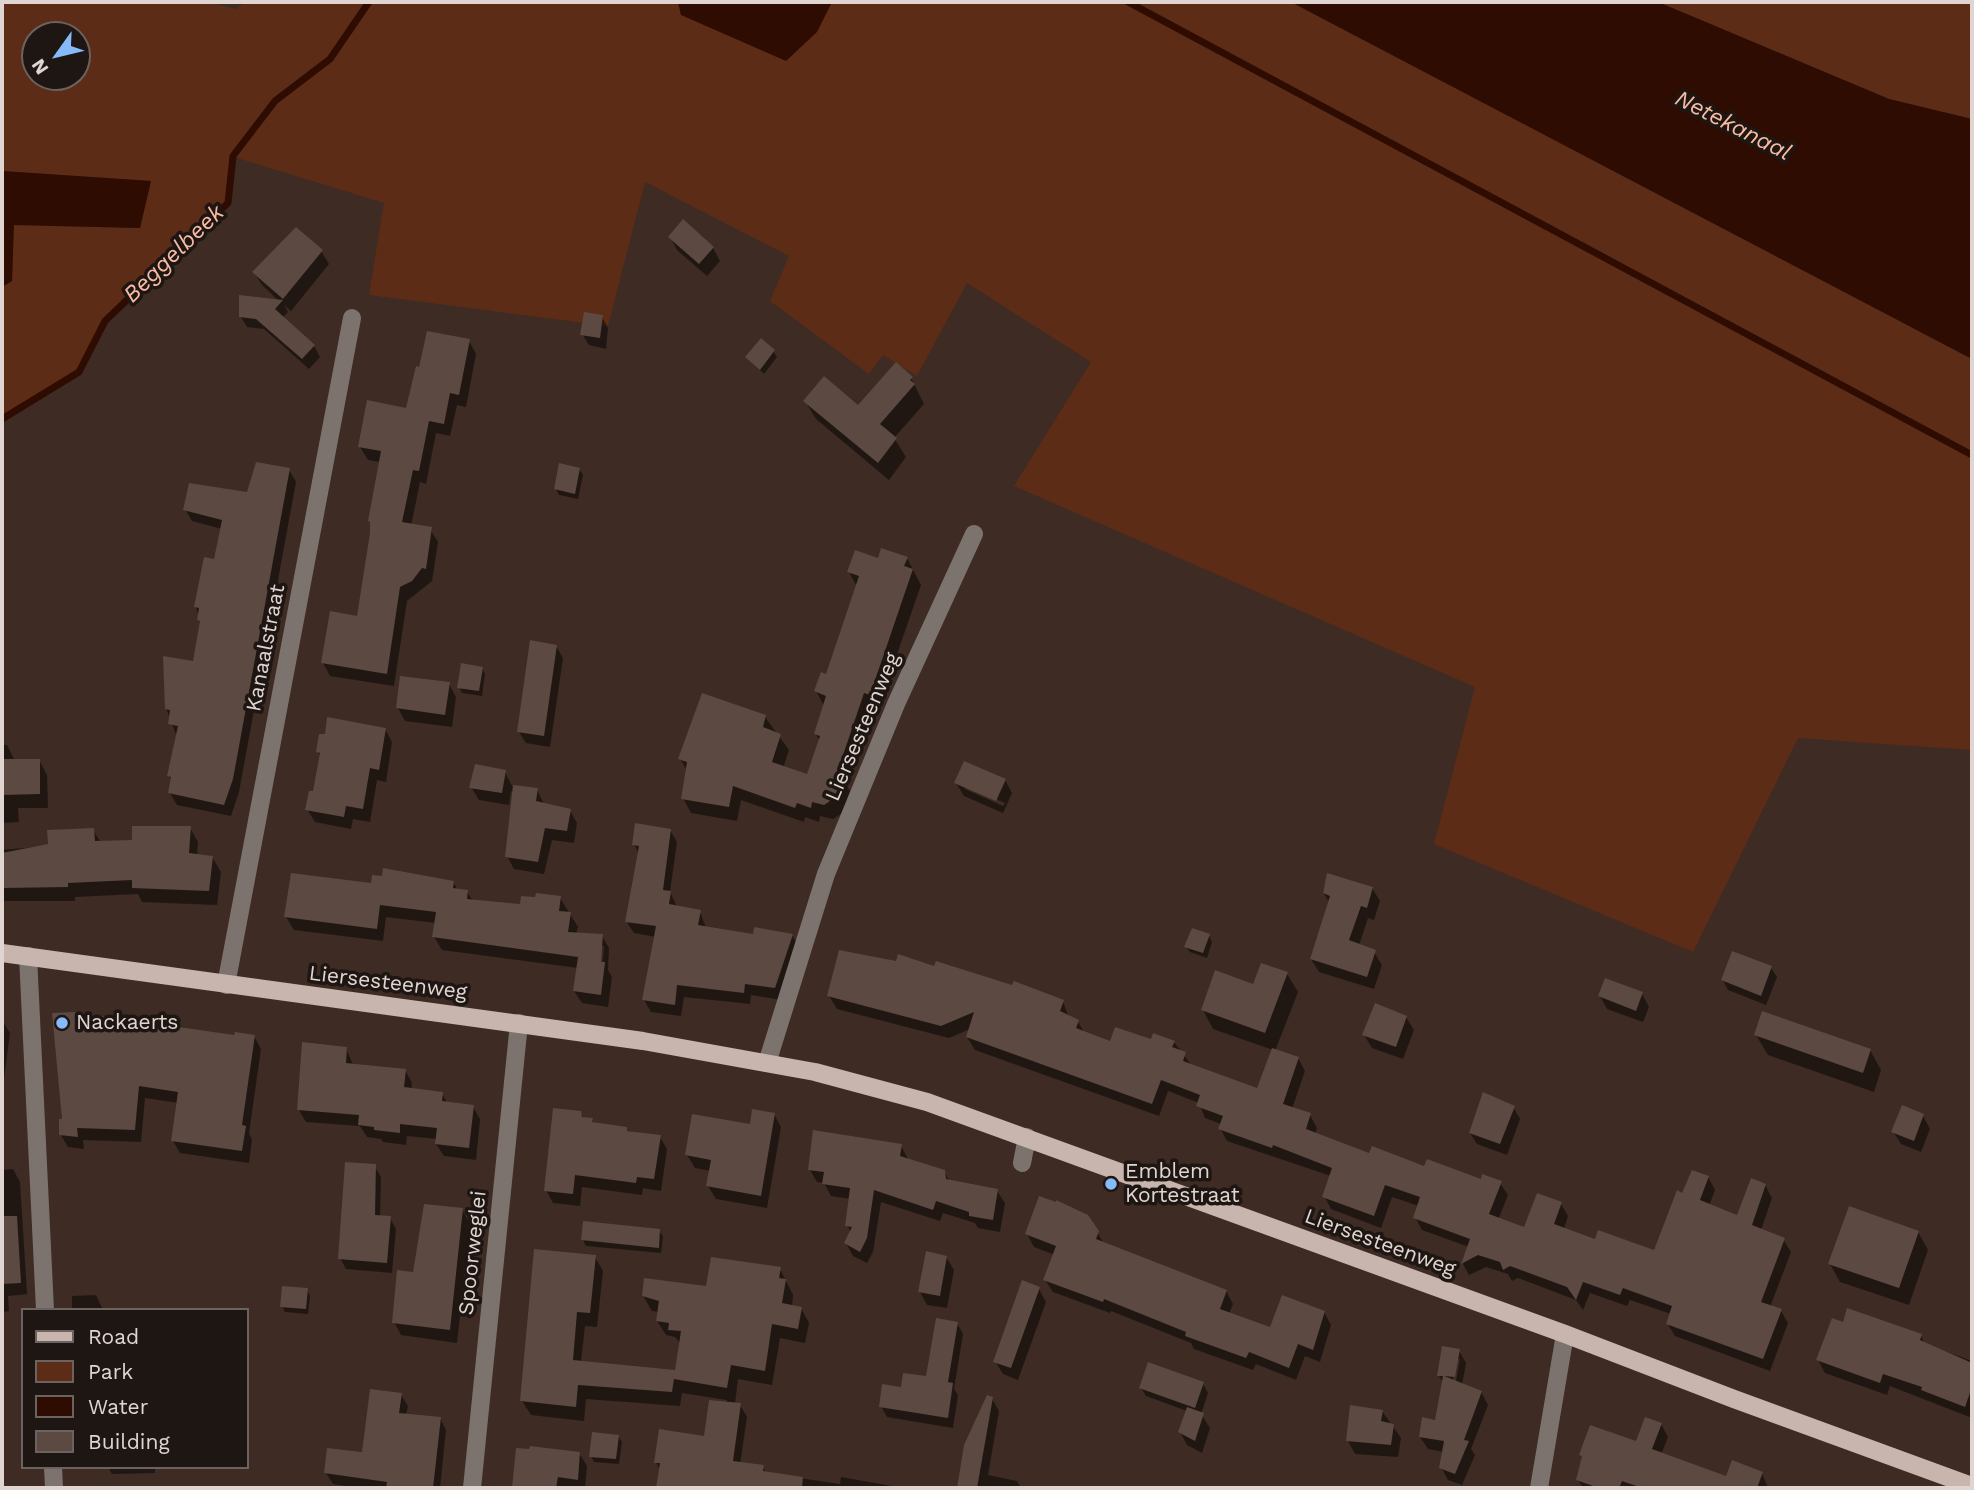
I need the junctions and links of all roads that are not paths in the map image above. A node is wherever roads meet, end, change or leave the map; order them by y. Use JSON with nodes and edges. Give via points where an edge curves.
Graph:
{"nodes":[{"id":1,"x":352,"y":318,"type":"dead end"},
{"id":2,"x":974,"y":534,"type":"dead end"},
{"id":3,"x":2,"y":953,"type":"edge"},
{"id":4,"x":27,"y":956,"type":"junction"},
{"id":5,"x":226,"y":985,"type":"junction"},
{"id":6,"x":519,"y":1023,"type":"junction"},
{"id":7,"x":767,"y":1063,"type":"junction"},
{"id":8,"x":1027,"y":1137,"type":"junction"},
{"id":9,"x":1022,"y":1163,"type":"dead end"},
{"id":10,"x":45,"y":1308,"type":"edge"},
{"id":11,"x":1565,"y":1334,"type":"junction"},
{"id":12,"x":53,"y":1469,"type":"edge"},
{"id":13,"x":1972,"y":1486,"type":"edge"},
{"id":14,"x":54,"y":1488,"type":"edge"},
{"id":15,"x":472,"y":1488,"type":"edge"},
{"id":16,"x":1539,"y":1488,"type":"edge"}],
"edges":[{"from":1,"to":5,"type":"street","name":"Kanaalstraat"},
{"from":2,"to":7,"type":"street","name":"Liersesteenweg","via":[[896,704],[826,874]]},
{"from":3,"to":4,"type":"main road","name":"Liersesteenweg"},
{"from":4,"to":5,"type":"main road","name":"Liersesteenweg"},
{"from":4,"to":10,"type":"street"},
{"from":5,"to":6,"type":"main road","name":"Liersesteenweg"},
{"from":6,"to":7,"type":"main road","name":"Liersesteenweg"},
{"from":6,"to":15,"type":"street","name":"Spoorweglei"},
{"from":7,"to":8,"type":"main road","name":"Liersesteenweg","via":[[927,1102]]},
{"from":8,"to":9,"type":"street"},
{"from":8,"to":11,"type":"main road","name":"Liersesteenweg"},
{"from":11,"to":13,"type":"main road","name":"Liersesteenweg"},
{"from":11,"to":16,"type":"street"},
{"from":12,"to":14,"type":"street"}]}
